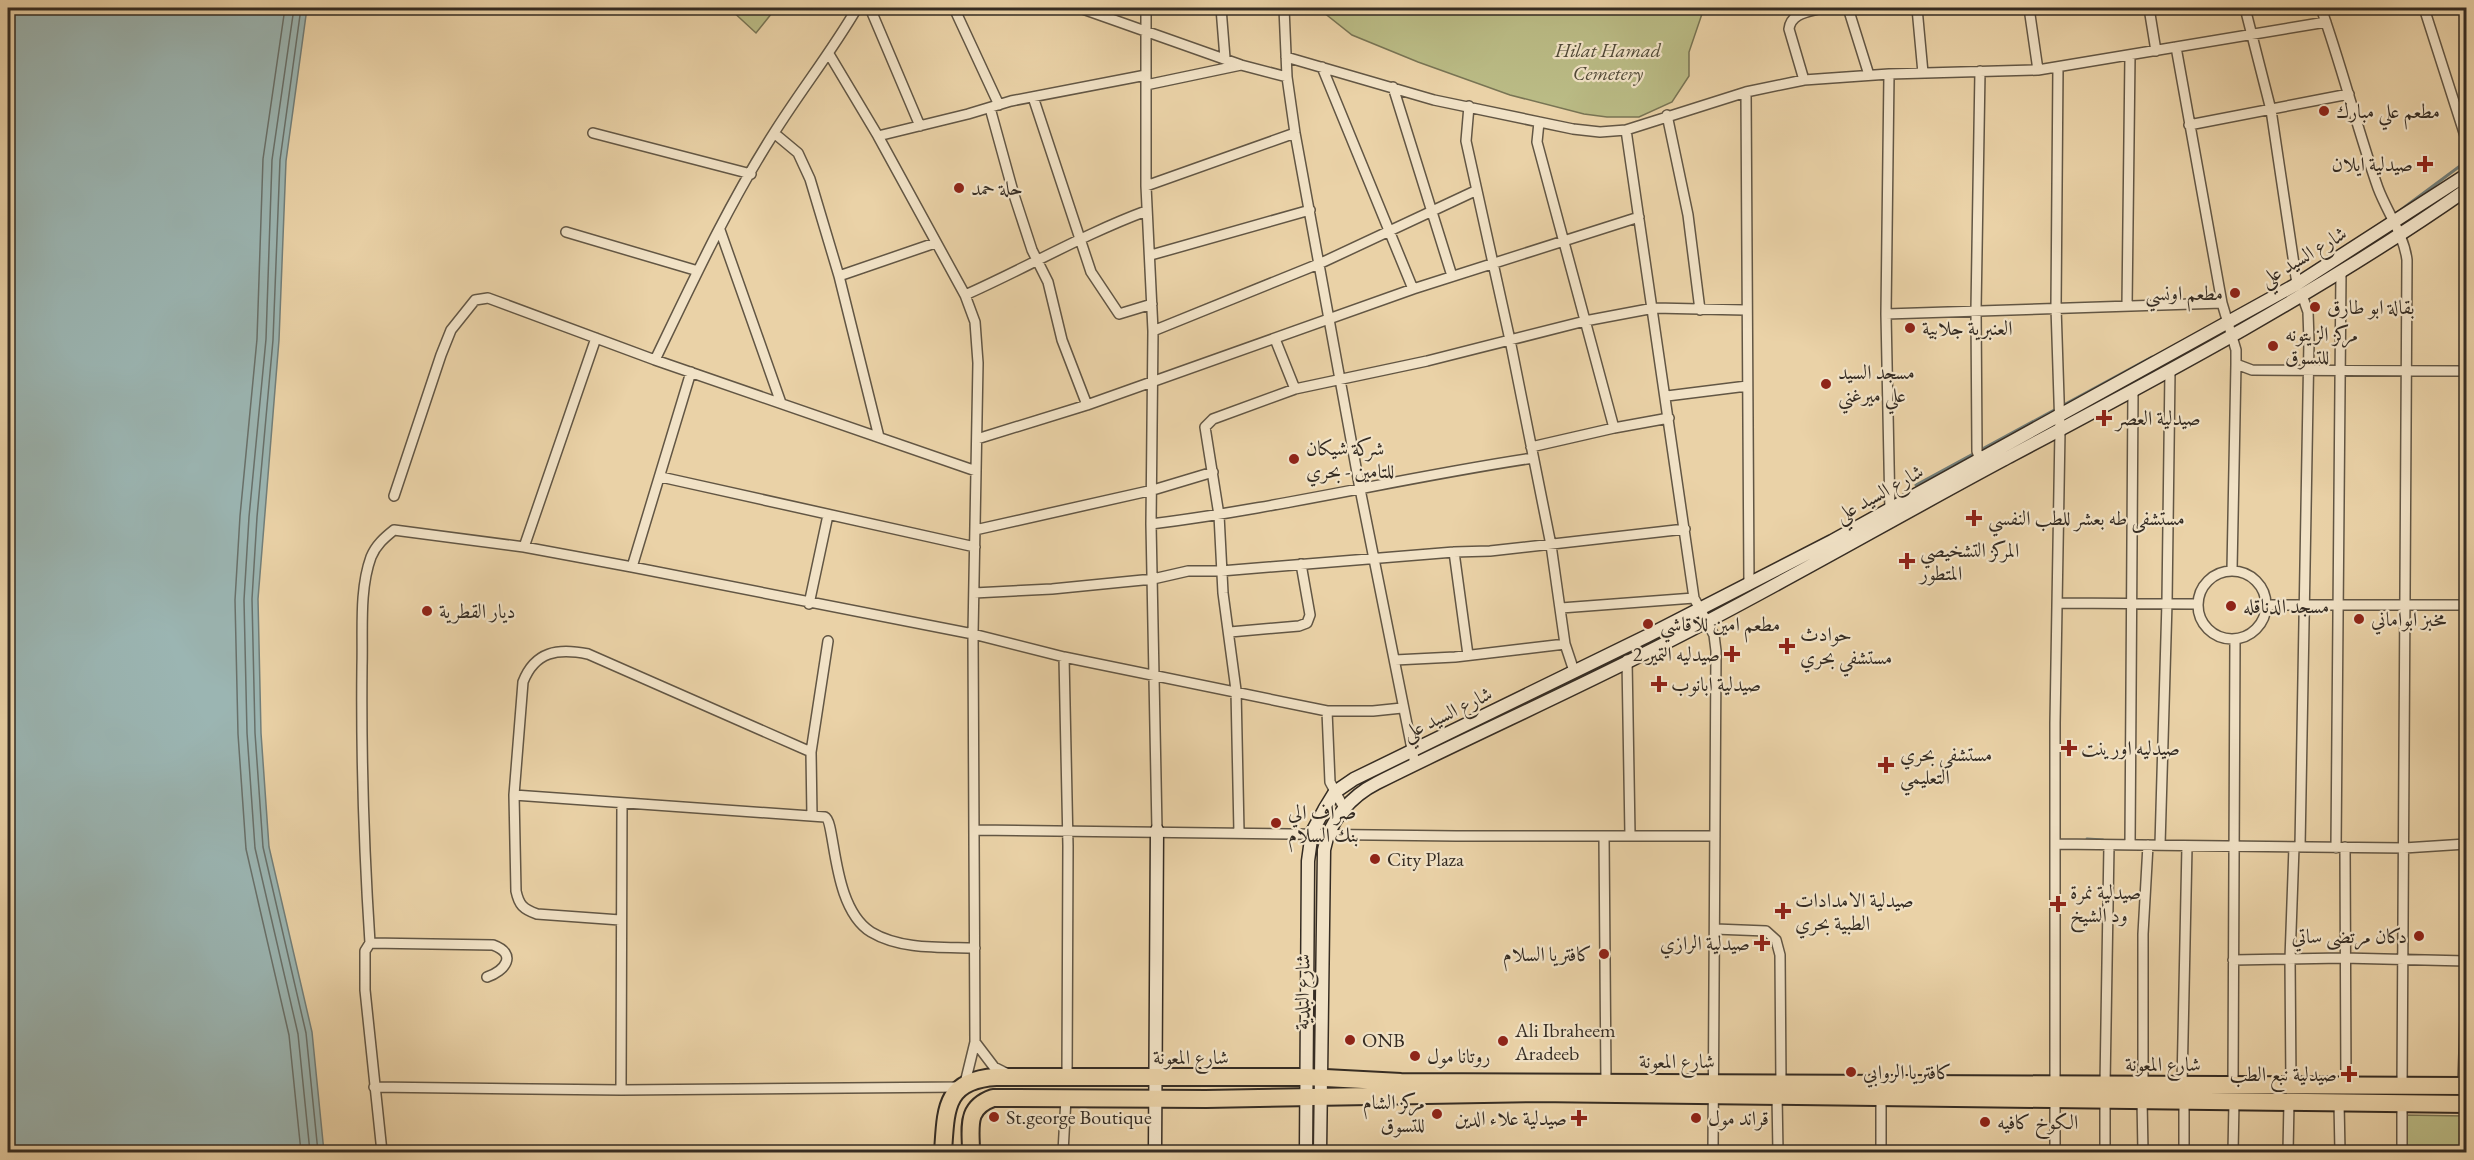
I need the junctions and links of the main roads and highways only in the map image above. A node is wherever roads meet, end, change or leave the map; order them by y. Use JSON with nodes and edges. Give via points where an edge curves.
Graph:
{"nodes":[{"id":1,"x":2466,"y":175,"type":"edge"},
{"id":2,"x":2466,"y":190,"type":"edge"},
{"id":3,"x":2300,"y":289,"type":"junction"},
{"id":4,"x":2230,"y":328,"type":"junction"},
{"id":5,"x":2059,"y":424,"type":"junction"},
{"id":6,"x":1891,"y":515,"type":"junction"},
{"id":7,"x":1413,"y":758,"type":"junction"},
{"id":8,"x":1157,"y":830,"type":"road end"},
{"id":9,"x":1312,"y":832,"type":"joint"},
{"id":10,"x":1330,"y":833,"type":"joint"},
{"id":11,"x":1309,"y":990,"type":"junction"},
{"id":12,"x":1322,"y":991,"type":"junction"},
{"id":13,"x":1155,"y":1078,"type":"junction"},
{"id":14,"x":1313,"y":1078,"type":"junction"},
{"id":15,"x":2465,"y":1086,"type":"edge"},
{"id":16,"x":1713,"y":1089,"type":"junction"},
{"id":17,"x":1779,"y":1089,"type":"junction"},
{"id":18,"x":2055,"y":1092,"type":"junction"},
{"id":19,"x":2233,"y":1093,"type":"junction"},
{"id":20,"x":1313,"y":1097,"type":"junction"},
{"id":21,"x":1155,"y":1098,"type":"junction"},
{"id":22,"x":2466,"y":1104,"type":"edge"},
{"id":23,"x":943,"y":1152,"type":"edge"},
{"id":24,"x":970,"y":1152,"type":"edge"},
{"id":25,"x":1155,"y":1152,"type":"edge"},
{"id":26,"x":1306,"y":1152,"type":"edge"},
{"id":27,"x":1320,"y":1152,"type":"edge"}],
"edges":[{"from":1,"to":3,"type":"main road","name":"شارع السيد علي"},
{"from":2,"to":3,"type":"main road","name":"شارع السيد علي","via":[[2400,236],[2341,271]]},
{"from":3,"to":4,"type":"main road","name":"شارع السيد علي"},
{"from":4,"to":5,"type":"main road","name":"شارع السيد علي"},
{"from":4,"to":5,"type":"main road","name":"شارع السيد علي","via":[[2133,391]]},
{"from":5,"to":6,"type":"main road","name":"شارع السيد علي"},
{"from":5,"to":6,"type":"main road","name":"شارع السيد علي","via":[[1980,460]]},
{"from":6,"to":7,"type":"main road","name":"شارع السيد علي","via":[[1749,585],[1697,604]]},
{"from":6,"to":7,"type":"main road","name":"شارع السيد علي","via":[[1839,552],[1708,621]]},
{"from":7,"to":9,"type":"main road","name":"شارع السيد علي","via":[[1354,779],[1335,792]]},
{"from":7,"to":10,"type":"main road","name":"شارع السيد علي","via":[[1365,789],[1344,808]]},
{"from":8,"to":13,"type":"main road"},
{"from":9,"to":11,"type":"main road","name":"شارع البلدية","via":[[1308,861]]},
{"from":10,"to":12,"type":"main road","name":"شارع البلدية","via":[[1324,850]]},
{"from":11,"to":12,"type":"main road"},
{"from":11,"to":14,"type":"main road","name":"شارع البلدية"},
{"from":12,"to":14,"type":"main road","name":"شارع البلدية"},
{"from":13,"to":14,"type":"highway","name":"شارع المعونة"},
{"from":13,"to":21,"type":"main road"},
{"from":13,"to":23,"type":"highway","name":"شارع المعونة","via":[[979,1078],[963,1085],[949,1102]]},
{"from":14,"to":16,"type":"highway","name":"شارع المعونة","via":[[1606,1082]]},
{"from":14,"to":20,"type":"main road","name":"شارع البلدية"},
{"from":15,"to":19,"type":"highway","name":"شارع المعونة","via":[[2291,1085]]},
{"from":16,"to":17,"type":"highway","name":"شارع المعونة"},
{"from":16,"to":20,"type":"highway","name":"شارع المعونة"},
{"from":17,"to":18,"type":"highway","name":"شارع المعونة"},
{"from":17,"to":18,"type":"highway","name":"شارع المعونة","via":[[1881,1097]]},
{"from":18,"to":19,"type":"highway","name":"شارع المعونة"},
{"from":19,"to":22,"type":"highway","name":"شارع المعونة","via":[[2289,1102]]},
{"from":20,"to":21,"type":"highway","name":"شارع المعونة"},
{"from":20,"to":26,"type":"main road","name":"شارع البلدية"},
{"from":20,"to":27,"type":"main road","name":"شارع البلدية"},
{"from":21,"to":24,"type":"highway","name":"شارع المعونة","via":[[993,1098],[981,1102],[972,1113]]},
{"from":21,"to":25,"type":"main road"}]}
